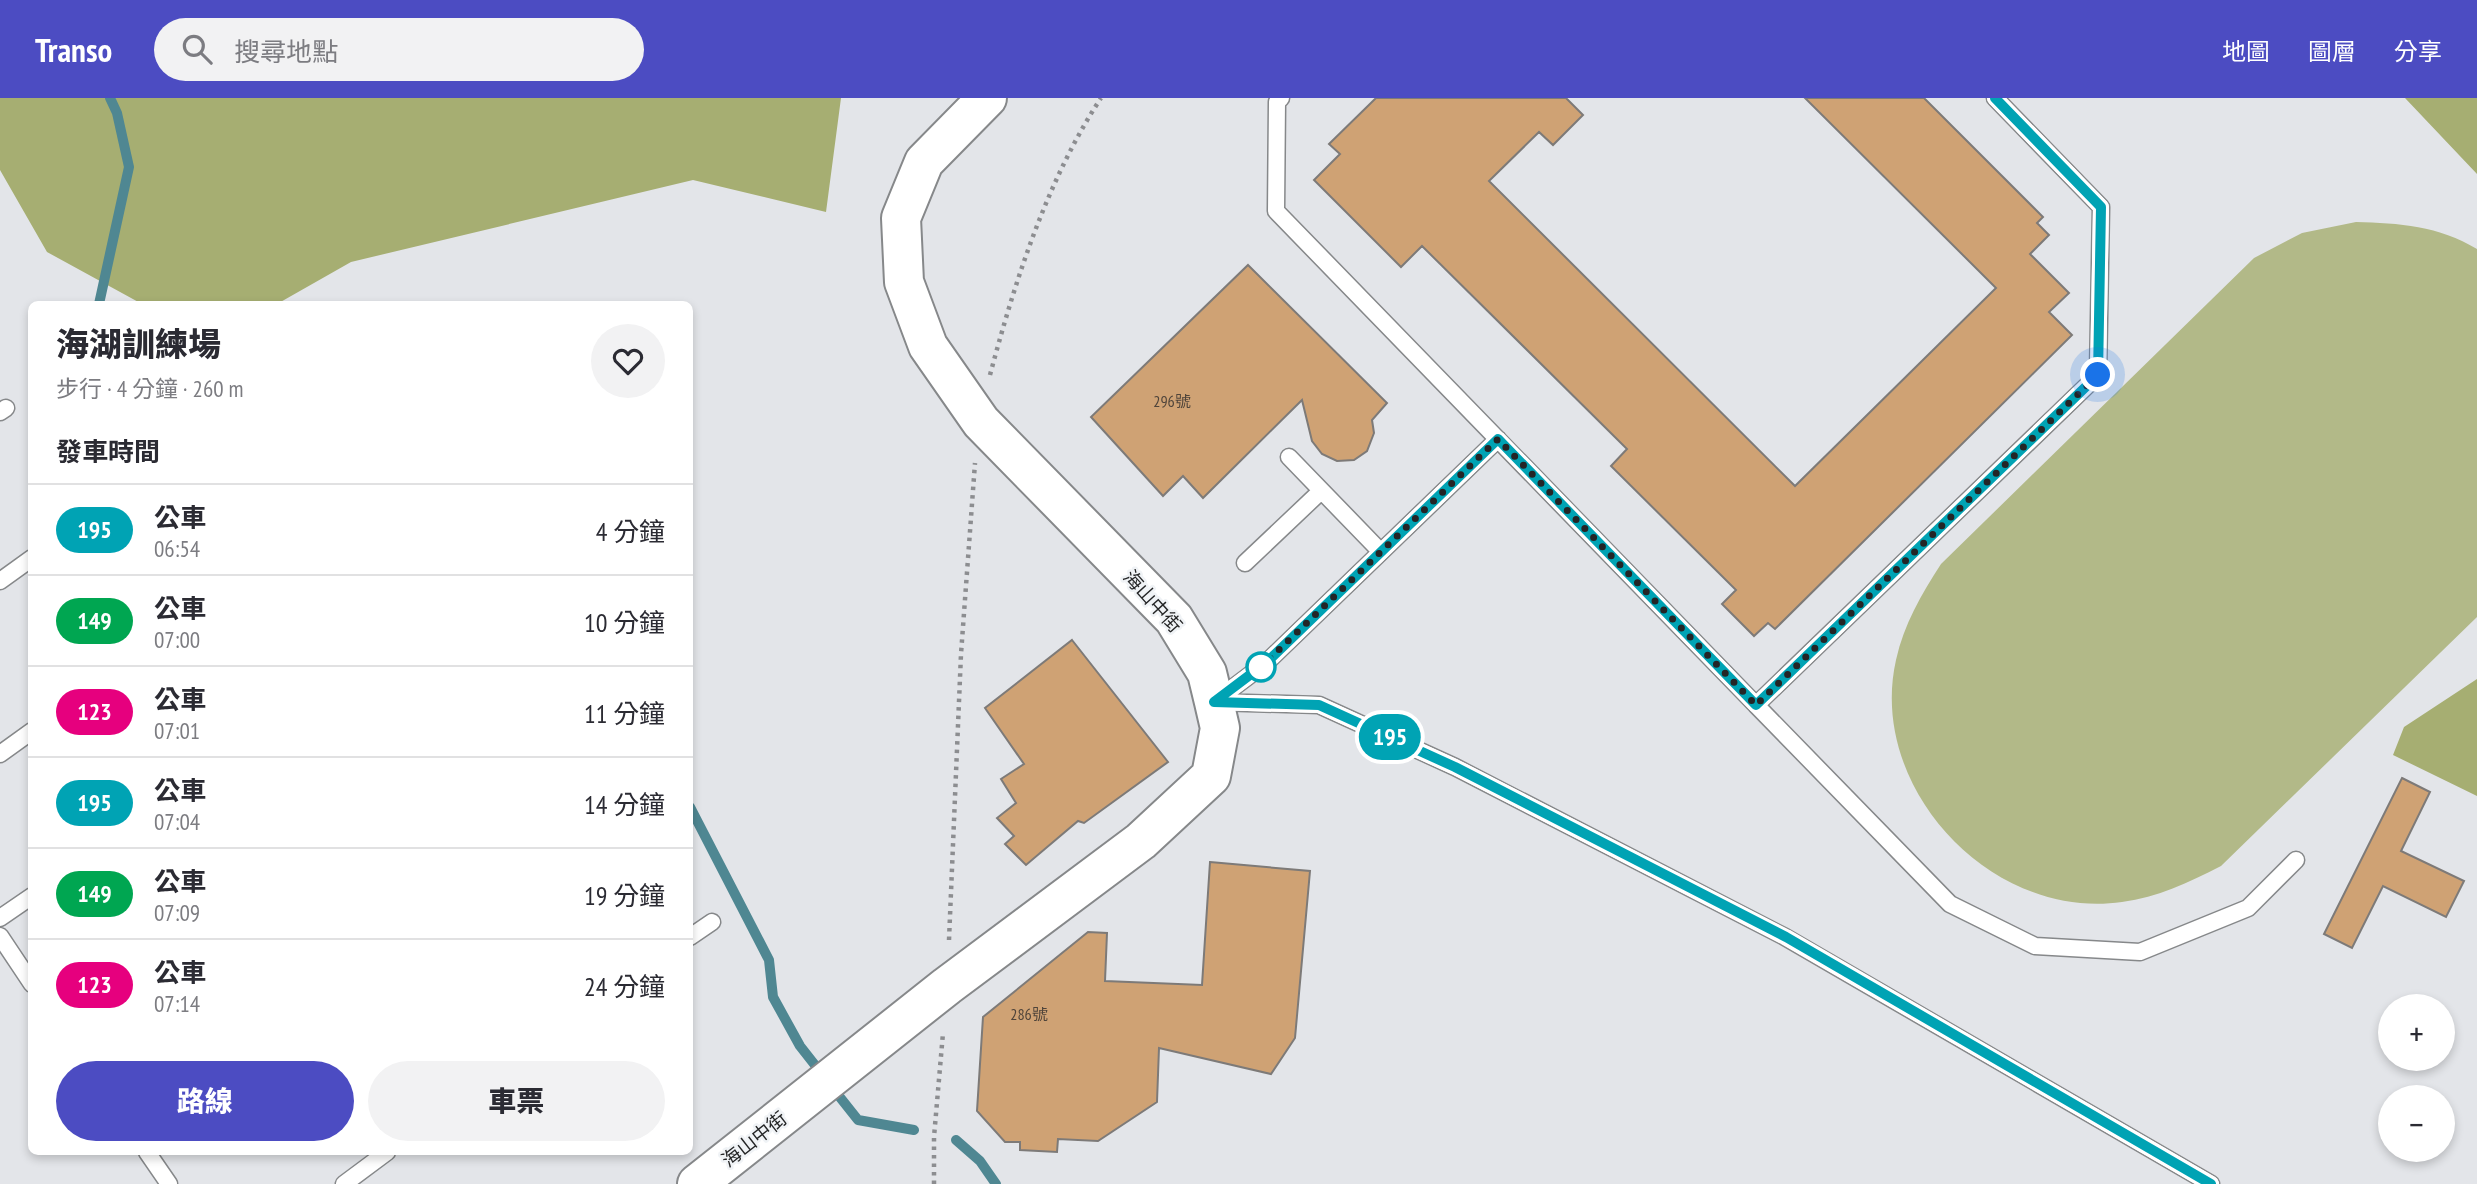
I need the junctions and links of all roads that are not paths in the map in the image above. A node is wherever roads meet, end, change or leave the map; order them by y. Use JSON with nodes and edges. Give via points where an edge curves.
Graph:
{"nodes":[{"id":1,"x":987,"y":98,"type":"edge"},
{"id":2,"x":1282,"y":98,"type":"edge"},
{"id":3,"x":1995,"y":98,"type":"edge"},
{"id":4,"x":1498,"y":439,"type":"junction"},
{"id":5,"x":1289,"y":457,"type":"dead end"},
{"id":6,"x":1321,"y":491,"type":"junction"},
{"id":7,"x":1381,"y":552,"type":"junction"},
{"id":8,"x":28,"y":561,"type":"edge"},
{"id":9,"x":1245,"y":563,"type":"dead end"},
{"id":10,"x":0,"y":581,"type":"edge"},
{"id":11,"x":1214,"y":702,"type":"junction"},
{"id":12,"x":1756,"y":705,"type":"junction"},
{"id":13,"x":28,"y":734,"type":"edge"},
{"id":14,"x":0,"y":754,"type":"edge"},
{"id":15,"x":2296,"y":860,"type":"dead end"},
{"id":16,"x":28,"y":899,"type":"edge"},
{"id":17,"x":0,"y":918,"type":"edge"},
{"id":18,"x":712,"y":922,"type":"dead end"},
{"id":19,"x":693,"y":935,"type":"edge"},
{"id":20,"x":0,"y":936,"type":"edge"},
{"id":21,"x":28,"y":978,"type":"edge"},
{"id":22,"x":150,"y":1155,"type":"edge"},
{"id":23,"x":383,"y":1155,"type":"edge"},
{"id":24,"x":169,"y":1184,"type":"edge"},
{"id":25,"x":344,"y":1184,"type":"edge"},
{"id":26,"x":697,"y":1184,"type":"edge"},
{"id":27,"x":2211,"y":1184,"type":"edge"}],
"edges":[{"from":1,"to":11,"type":"street","name":"海山中街","via":[[923,162],[901,218],[904,282],[928,346],[981,422],[1174,619],[1208,673]]},
{"from":2,"to":4,"type":"lane","via":[[1277,102],[1276,211]]},
{"from":3,"to":12,"type":"lane","via":[[2101,207],[2098,375]]},
{"from":4,"to":7,"type":"lane"},
{"from":4,"to":12,"type":"lane"},
{"from":5,"to":6,"type":"lane"},
{"from":6,"to":7,"type":"lane"},
{"from":6,"to":9,"type":"lane"},
{"from":7,"to":11,"type":"lane","via":[[1267,662]]},
{"from":8,"to":10,"type":"lane"},
{"from":11,"to":26,"type":"street","name":"海山中街","via":[[1220,729],[1211,776],[1141,841],[947,986]]},
{"from":11,"to":27,"type":"lane","via":[[1319,705],[1455,767],[1786,937]]},
{"from":12,"to":15,"type":"lane","via":[[1950,904],[2035,946],[2140,952],[2248,908]]},
{"from":13,"to":14,"type":"lane"},
{"from":16,"to":17,"type":"lane"},
{"from":18,"to":19,"type":"lane"},
{"from":20,"to":21,"type":"lane"},
{"from":22,"to":24,"type":"lane"},
{"from":23,"to":25,"type":"lane"}]}
